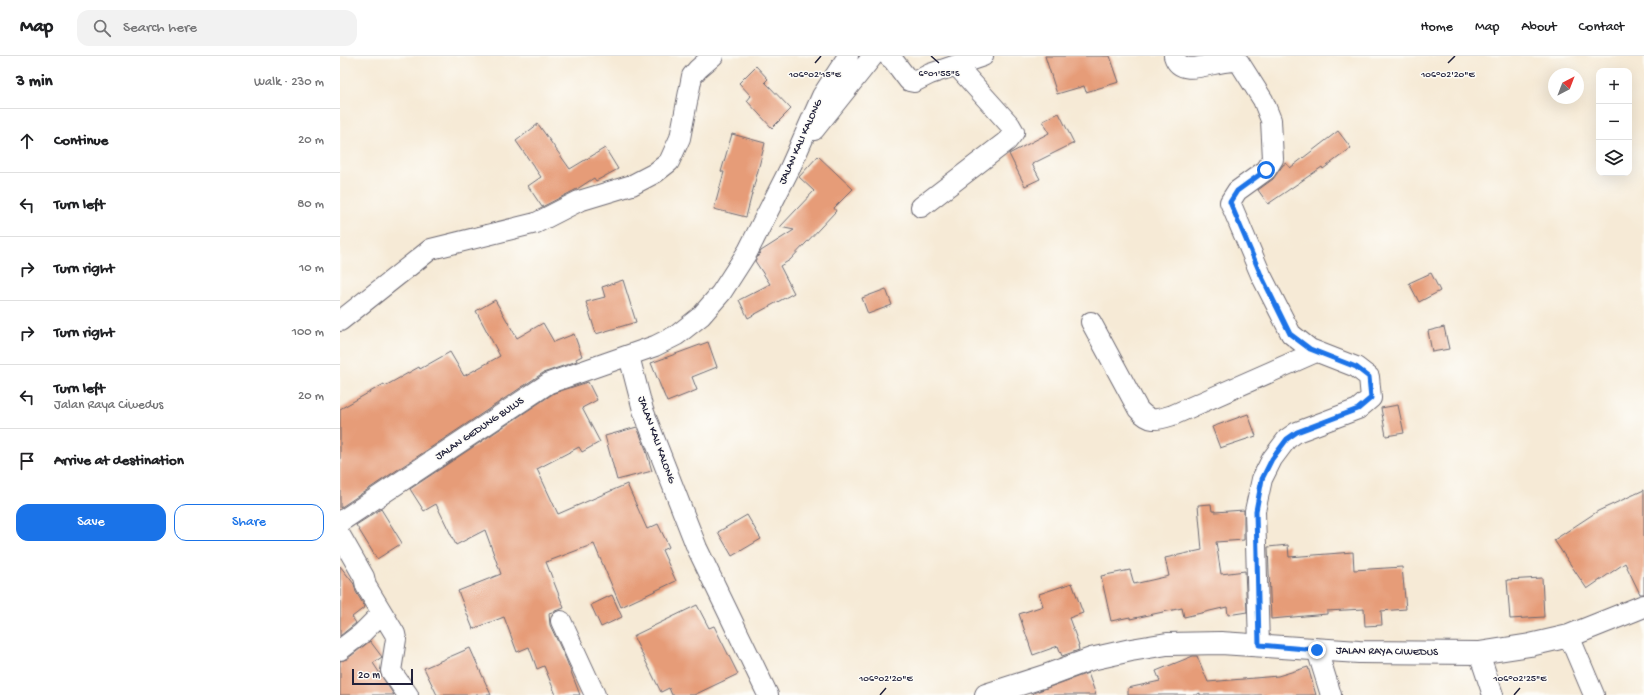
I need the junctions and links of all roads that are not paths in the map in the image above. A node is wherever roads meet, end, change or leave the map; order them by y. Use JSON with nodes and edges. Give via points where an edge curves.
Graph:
{"nodes":[{"id":1,"x":713,"y":56,"type":"edge"},
{"id":2,"x":848,"y":56,"type":"edge"},
{"id":3,"x":872,"y":56,"type":"edge"},
{"id":4,"x":888,"y":56,"type":"edge"},
{"id":5,"x":983,"y":56,"type":"edge"},
{"id":6,"x":1174,"y":56,"type":"edge"},
{"id":7,"x":956,"y":65,"type":"junction"},
{"id":8,"x":802,"y":143,"type":"junction"},
{"id":9,"x":921,"y":207,"type":"dead end"},
{"id":10,"x":340,"y":321,"type":"edge"},
{"id":11,"x":1091,"y":322,"type":"dead end"},
{"id":12,"x":1316,"y":352,"type":"junction"},
{"id":13,"x":629,"y":356,"type":"junction"},
{"id":14,"x":340,"y":522,"type":"edge"},
{"id":15,"x":340,"y":535,"type":"edge"},
{"id":16,"x":1644,"y":606,"type":"edge"},
{"id":17,"x":382,"y":613,"type":"junction"},
{"id":18,"x":561,"y":621,"type":"dead end"},
{"id":19,"x":1569,"y":636,"type":"junction"},
{"id":20,"x":1259,"y":645,"type":"junction"},
{"id":21,"x":340,"y":650,"type":"edge"},
{"id":22,"x":1317,"y":650,"type":"junction"},
{"id":23,"x":1479,"y":653,"type":"junction"},
{"id":24,"x":408,"y":695,"type":"edge"},
{"id":25,"x":595,"y":695,"type":"edge"},
{"id":26,"x":768,"y":695,"type":"edge"},
{"id":27,"x":986,"y":695,"type":"edge"},
{"id":28,"x":1331,"y":695,"type":"edge"},
{"id":29,"x":1493,"y":695,"type":"edge"},
{"id":30,"x":1594,"y":695,"type":"edge"}],
"edges":[{"from":1,"to":10,"type":"street","via":[[692,76],[680,138],[669,162],[655,173],[632,185],[579,201],[536,223],[431,249]]},
{"from":2,"to":8,"type":"street","name":"JALAN KALI KALONG","via":[[822,96]]},
{"from":3,"to":8,"type":"street","via":[[825,118]]},
{"from":4,"to":7,"type":"street","via":[[909,81],[914,82]]},
{"from":5,"to":7,"type":"street"},
{"from":6,"to":12,"type":"street","via":[[1179,64],[1188,68],[1233,59],[1239,62],[1264,100],[1272,120],[1273,159],[1266,170],[1237,191],[1230,202],[1290,334]]},
{"from":7,"to":9,"type":"street","via":[[1010,124],[1014,132],[1007,142]]},
{"from":8,"to":13,"type":"street","name":"JALAN KALI KALONG","via":[[748,251],[721,293],[701,316],[677,335]]},
{"from":11,"to":12,"type":"street","via":[[1138,410],[1150,419],[1156,420],[1173,415]]},
{"from":12,"to":20,"type":"street","via":[[1356,367],[1369,377],[1371,398],[1358,409],[1297,432],[1287,439],[1272,459],[1262,479],[1256,511]]},
{"from":13,"to":14,"type":"street","name":"JALAN GEDUNG BULUS","via":[[549,383]]},
{"from":13,"to":26,"type":"street","name":"JALAN KALI KALONG","via":[[643,410],[697,548]]},
{"from":15,"to":17,"type":"street"},
{"from":16,"to":19,"type":"street","name":"JALAN RAYA CIWEDUS"},
{"from":17,"to":21,"type":"street"},
{"from":17,"to":24,"type":"street","via":[[396,636],[392,671]]},
{"from":18,"to":25,"type":"street"},
{"from":19,"to":23,"type":"street","name":"JALAN RAYA CIWEDUS"},
{"from":19,"to":30,"type":"street"},
{"from":20,"to":22,"type":"street","name":"JALAN RAYA CIWEDUS"},
{"from":20,"to":27,"type":"street","name":"JALAN RAYA CIWEDUS","via":[[1167,644],[1131,650],[1091,659]]},
{"from":22,"to":23,"type":"street","name":"JALAN RAYA CIWEDUS"},
{"from":22,"to":28,"type":"street"},
{"from":23,"to":29,"type":"street"}]}
